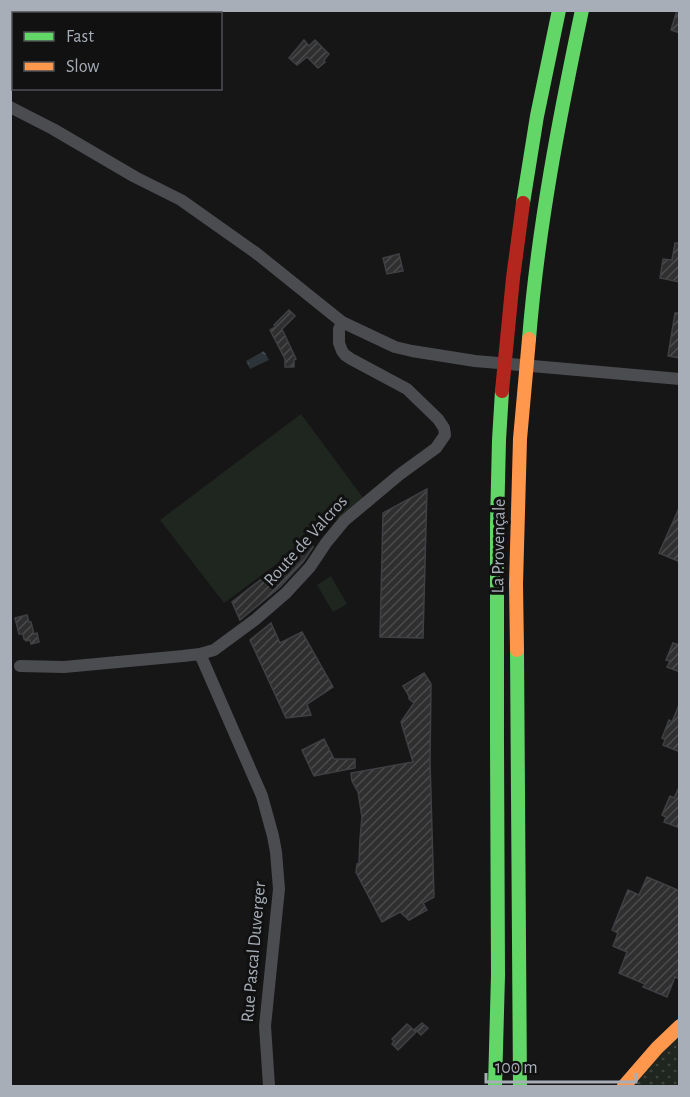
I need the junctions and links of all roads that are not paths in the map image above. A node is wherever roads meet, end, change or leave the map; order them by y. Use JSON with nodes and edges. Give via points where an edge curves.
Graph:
{"nodes":[{"id":1,"x":559,"y":10,"type":"edge"},
{"id":2,"x":582,"y":10,"type":"edge"},
{"id":3,"x":10,"y":107,"type":"edge"},
{"id":4,"x":342,"y":322,"type":"junction"},
{"id":5,"x":680,"y":379,"type":"edge"},
{"id":6,"x":516,"y":584,"type":"junction"},
{"id":7,"x":200,"y":654,"type":"junction"},
{"id":8,"x":20,"y":666,"type":"dead end"},
{"id":9,"x":680,"y":1026,"type":"edge"},
{"id":10,"x":269,"y":1086,"type":"edge"},
{"id":11,"x":495,"y":1086,"type":"edge"},
{"id":12,"x":520,"y":1086,"type":"edge"},
{"id":13,"x":532,"y":1086,"type":"edge"},
{"id":14,"x":624,"y":1086,"type":"edge"}],
"edges":[{"from":1,"to":11,"type":"main road","name":"La Provençale","via":[[523,209],[499,441],[499,945]]},
{"from":2,"to":6,"type":"main road","name":"La Provençale","via":[[557,129],[530,321],[520,439]]},
{"from":3,"to":4,"type":"street","via":[[181,200],[256,253]]},
{"from":4,"to":5,"type":"street","via":[[412,351],[475,361]]},
{"from":4,"to":7,"type":"street","name":"Route de Valcros","via":[[339,343],[345,355],[407,389],[438,419],[445,435],[436,448],[344,521],[286,593],[220,647]]},
{"from":6,"to":12,"type":"main road","name":"La Provençale"},
{"from":6,"to":13,"type":"main road"},
{"from":7,"to":8,"type":"street","name":"Route de Valcros","via":[[64,668]]},
{"from":7,"to":10,"type":"street","name":"Rue Pascal Duverger","via":[[262,796],[278,867],[265,1026]]},
{"from":9,"to":14,"type":"main road"}]}
